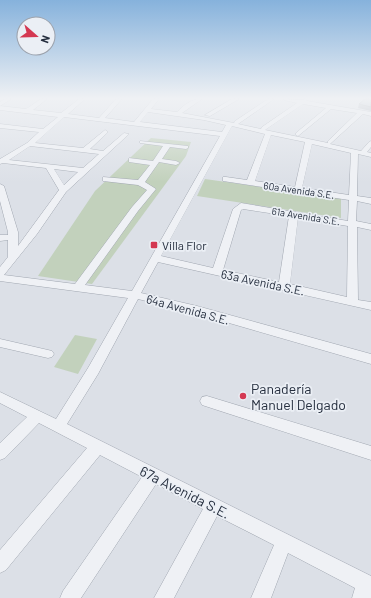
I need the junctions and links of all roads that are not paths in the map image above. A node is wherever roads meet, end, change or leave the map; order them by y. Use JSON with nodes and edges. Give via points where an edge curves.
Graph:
{"nodes":[{"id":1,"x":8,"y":127,"type":"edge"},
{"id":2,"x":50,"y":127,"type":"edge"},
{"id":3,"x":161,"y":127,"type":"edge"},
{"id":4,"x":230,"y":127,"type":"edge"},
{"id":5,"x":252,"y":127,"type":"edge"},
{"id":6,"x":271,"y":127,"type":"edge"},
{"id":7,"x":306,"y":127,"type":"edge"},
{"id":8,"x":346,"y":127,"type":"edge"},
{"id":9,"x":267,"y":130,"type":"junction"},
{"id":10,"x":45,"y":131,"type":"junction"},
{"id":11,"x":104,"y":132,"type":"dead end"},
{"id":12,"x":126,"y":134,"type":"dead end"},
{"id":13,"x":223,"y":134,"type":"junction"},
{"id":14,"x":298,"y":134,"type":"dead end"},
{"id":15,"x":309,"y":141,"type":"junction"},
{"id":16,"x":142,"y":142,"type":"dead end"},
{"id":17,"x":330,"y":142,"type":"dead end"},
{"id":18,"x":371,"y":143,"type":"edge"},
{"id":19,"x":29,"y":144,"type":"junction"},
{"id":20,"x":168,"y":145,"type":"junction"},
{"id":21,"x":186,"y":147,"type":"dead end"},
{"id":22,"x":84,"y":151,"type":"junction"},
{"id":23,"x":359,"y":151,"type":"junction"},
{"id":24,"x":104,"y":153,"type":"junction"},
{"id":25,"x":371,"y":155,"type":"edge"},
{"id":26,"x":2,"y":159,"type":"edge"},
{"id":27,"x":132,"y":160,"type":"dead end"},
{"id":28,"x":156,"y":162,"type":"junction"},
{"id":29,"x":176,"y":163,"type":"dead end"},
{"id":30,"x":49,"y":167,"type":"junction"},
{"id":31,"x":85,"y":171,"type":"junction"},
{"id":32,"x":106,"y":179,"type":"dead end"},
{"id":33,"x":226,"y":179,"type":"dead end"},
{"id":34,"x":140,"y":183,"type":"junction"},
{"id":35,"x":250,"y":183,"type":"junction"},
{"id":36,"x":0,"y":187,"type":"edge"},
{"id":37,"x":63,"y":190,"type":"junction"},
{"id":38,"x":298,"y":190,"type":"junction"},
{"id":39,"x":353,"y":198,"type":"junction"},
{"id":40,"x":371,"y":201,"type":"edge"},
{"id":41,"x":294,"y":214,"type":"junction"},
{"id":42,"x":352,"y":224,"type":"junction"},
{"id":43,"x":371,"y":227,"type":"edge"},
{"id":44,"x":13,"y":237,"type":"junction"},
{"id":45,"x":0,"y":238,"type":"edge"},
{"id":46,"x":13,"y":257,"type":"junction"},
{"id":47,"x":156,"y":258,"type":"junction"},
{"id":48,"x":217,"y":272,"type":"junction"},
{"id":49,"x":0,"y":274,"type":"edge"},
{"id":50,"x":0,"y":278,"type":"edge"},
{"id":51,"x":284,"y":287,"type":"junction"},
{"id":52,"x":78,"y":288,"type":"junction"},
{"id":53,"x":135,"y":296,"type":"junction"},
{"id":54,"x":353,"y":302,"type":"junction"},
{"id":55,"x":371,"y":306,"type":"edge"},
{"id":56,"x":0,"y":343,"type":"edge"},
{"id":57,"x":48,"y":354,"type":"dead end"},
{"id":58,"x":371,"y":360,"type":"edge"},
{"id":59,"x":0,"y":397,"type":"edge"},
{"id":60,"x":207,"y":401,"type":"dead end"},
{"id":61,"x":37,"y":416,"type":"junction"},
{"id":62,"x":58,"y":427,"type":"junction"},
{"id":63,"x":97,"y":447,"type":"junction"},
{"id":64,"x":0,"y":453,"type":"edge"},
{"id":65,"x":371,"y":453,"type":"edge"},
{"id":66,"x":153,"y":475,"type":"junction"},
{"id":67,"x":214,"y":506,"type":"junction"},
{"id":68,"x":284,"y":542,"type":"junction"},
{"id":69,"x":0,"y":564,"type":"edge"},
{"id":70,"x":366,"y":589,"type":"edge"},
{"id":71,"x":70,"y":598,"type":"edge"},
{"id":72,"x":164,"y":598,"type":"edge"},
{"id":73,"x":261,"y":598,"type":"edge"}],
"edges":[{"from":1,"to":10,"type":"street"},
{"from":2,"to":10,"type":"street"},
{"from":3,"to":13,"type":"street"},
{"from":4,"to":13,"type":"street"},
{"from":5,"to":9,"type":"street"},
{"from":6,"to":9,"type":"street"},
{"from":7,"to":14,"type":"street"},
{"from":8,"to":17,"type":"street"},
{"from":9,"to":15,"type":"street"},
{"from":9,"to":35,"type":"street"},
{"from":10,"to":19,"type":"street"},
{"from":11,"to":22,"type":"street"},
{"from":12,"to":24,"type":"street"},
{"from":13,"to":47,"type":"street"},
{"from":15,"to":23,"type":"street"},
{"from":15,"to":38,"type":"street"},
{"from":16,"to":20,"type":"street"},
{"from":18,"to":23,"type":"street"},
{"from":19,"to":22,"type":"street"},
{"from":19,"to":26,"type":"street"},
{"from":20,"to":21,"type":"street"},
{"from":20,"to":28,"type":"street"},
{"from":22,"to":24,"type":"street"},
{"from":23,"to":25,"type":"street"},
{"from":23,"to":39,"type":"street"},
{"from":24,"to":31,"type":"street"},
{"from":26,"to":30,"type":"street"},
{"from":27,"to":28,"type":"street"},
{"from":28,"to":29,"type":"street"},
{"from":28,"to":34,"type":"street"},
{"from":30,"to":31,"type":"street"},
{"from":30,"to":37,"type":"street"},
{"from":31,"to":37,"type":"street"},
{"from":32,"to":34,"type":"street"},
{"from":33,"to":35,"type":"street","name":"60a Avenida S.E."},
{"from":34,"to":52,"type":"street","via":[[152,191],[135,209]]},
{"from":35,"to":38,"type":"street","name":"60a Avenida S.E."},
{"from":36,"to":44,"type":"street"},
{"from":37,"to":46,"type":"street"},
{"from":38,"to":39,"type":"street","name":"60a Avenida S.E."},
{"from":39,"to":40,"type":"street","name":"60a Avenida S.E."},
{"from":39,"to":42,"type":"street"},
{"from":41,"to":42,"type":"street","name":"61a Avenida S.E."},
{"from":41,"to":48,"type":"street","name":"61a Avenida S.E.","via":[[240,206]]},
{"from":41,"to":51,"type":"street"},
{"from":42,"to":43,"type":"street","name":"61a Avenida S.E."},
{"from":42,"to":54,"type":"street"},
{"from":44,"to":45,"type":"street"},
{"from":44,"to":46,"type":"street"},
{"from":46,"to":49,"type":"street"},
{"from":47,"to":48,"type":"street","name":"63a Avenida S.E."},
{"from":47,"to":53,"type":"street"},
{"from":48,"to":51,"type":"street","name":"63a Avenida S.E."},
{"from":50,"to":52,"type":"street","name":"64a Avenida S.E."},
{"from":51,"to":54,"type":"street","name":"63a Avenida S.E."},
{"from":52,"to":53,"type":"street","name":"64a Avenida S.E."},
{"from":53,"to":58,"type":"street","name":"64a Avenida S.E.","via":[[193,309]]},
{"from":53,"to":62,"type":"street"},
{"from":54,"to":55,"type":"street","name":"63a Avenida S.E."},
{"from":56,"to":57,"type":"street"},
{"from":59,"to":61,"type":"street","name":"67a Avenida S.E."},
{"from":60,"to":65,"type":"street"},
{"from":61,"to":62,"type":"street","name":"67a Avenida S.E."},
{"from":61,"to":64,"type":"street"},
{"from":62,"to":63,"type":"street","name":"67a Avenida S.E."},
{"from":63,"to":66,"type":"street","name":"67a Avenida S.E."},
{"from":63,"to":69,"type":"street"},
{"from":66,"to":67,"type":"street","name":"67a Avenida S.E."},
{"from":66,"to":71,"type":"street"},
{"from":67,"to":68,"type":"street","name":"67a Avenida S.E."},
{"from":67,"to":72,"type":"street"},
{"from":68,"to":70,"type":"street","name":"67a Avenida S.E."},
{"from":68,"to":73,"type":"street"}]}
